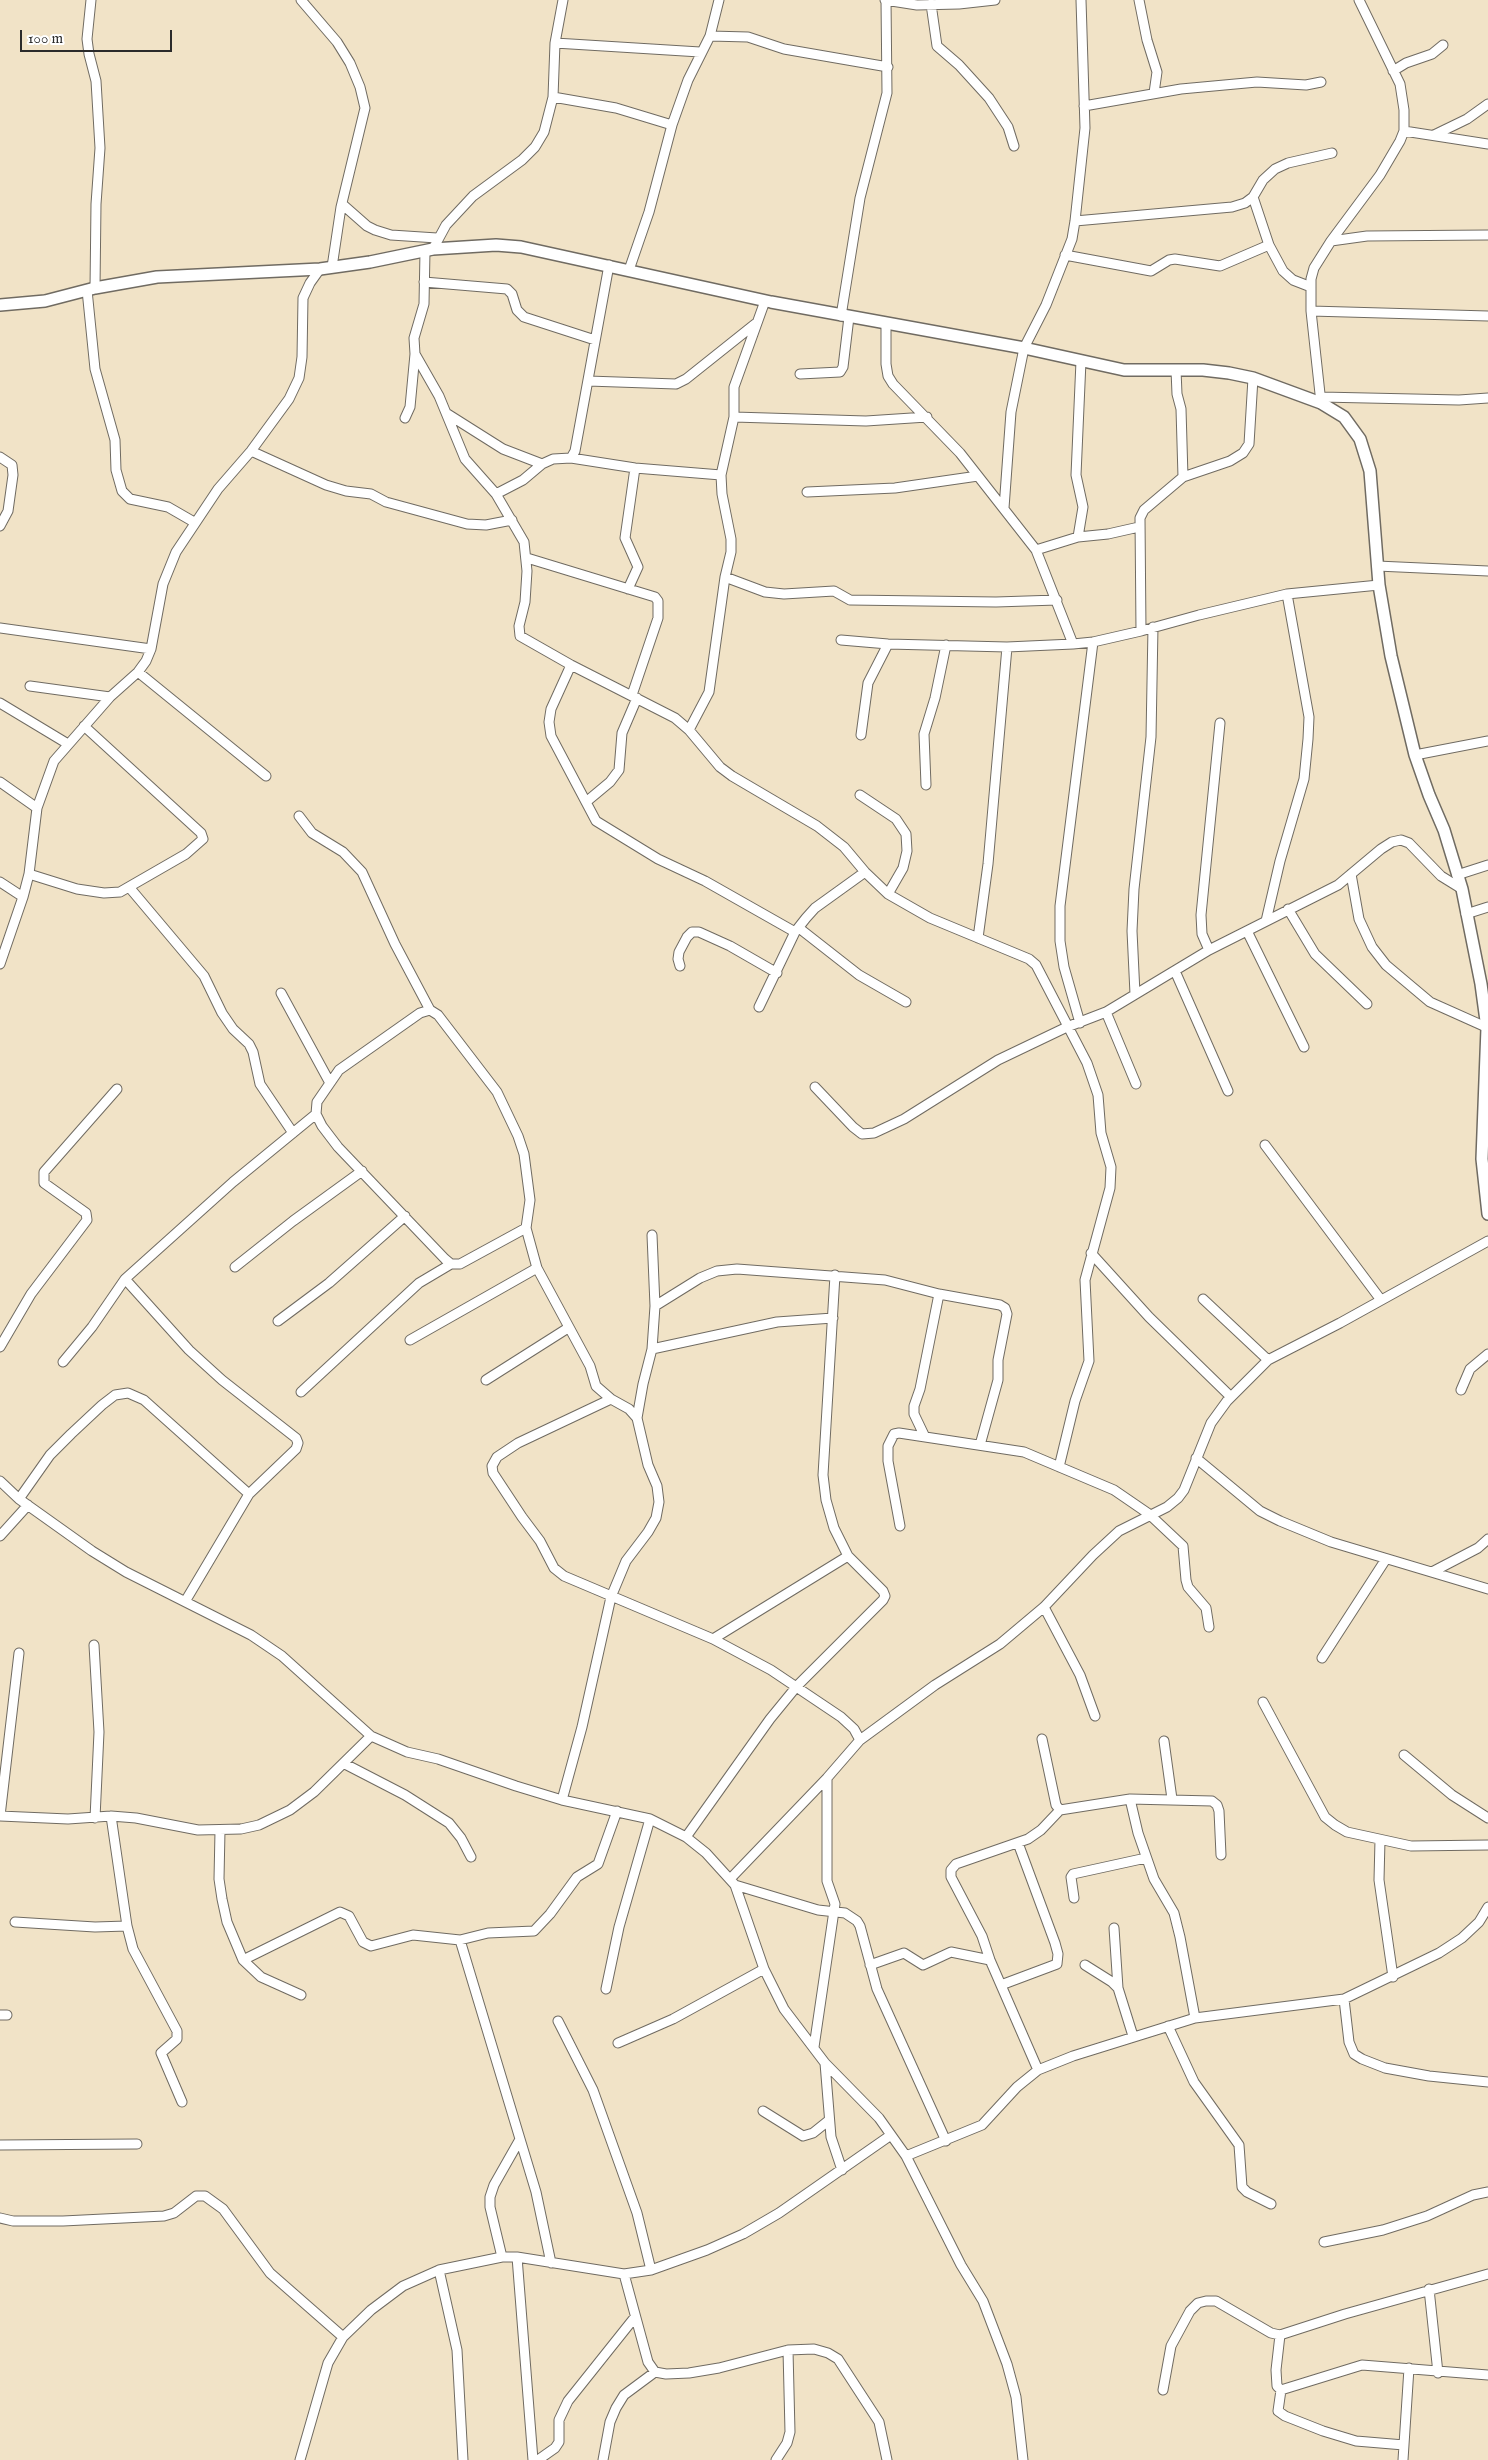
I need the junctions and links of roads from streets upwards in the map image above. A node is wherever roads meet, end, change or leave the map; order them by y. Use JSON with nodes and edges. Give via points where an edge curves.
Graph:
{"nodes":[{"id":1,"x":92,"y":0,"type":"edge"},
{"id":2,"x":301,"y":0,"type":"edge"},
{"id":3,"x":562,"y":0,"type":"edge"},
{"id":4,"x":719,"y":0,"type":"edge"},
{"id":5,"x":886,"y":0,"type":"edge"},
{"id":6,"x":995,"y":0,"type":"edge"},
{"id":7,"x":1081,"y":0,"type":"edge"},
{"id":8,"x":1139,"y":0,"type":"edge"},
{"id":9,"x":1359,"y":0,"type":"edge"},
{"id":10,"x":931,"y":4,"type":"junction"},
{"id":11,"x":710,"y":36,"type":"junction"},
{"id":12,"x":555,"y":43,"type":"junction"},
{"id":13,"x":1443,"y":45,"type":"dead end"},
{"id":14,"x":700,"y":52,"type":"junction"},
{"id":15,"x":888,"y":67,"type":"junction"},
{"id":16,"x":1393,"y":71,"type":"junction"},
{"id":17,"x":1321,"y":82,"type":"dead end"},
{"id":18,"x":1154,"y":93,"type":"junction"},
{"id":19,"x":553,"y":97,"type":"junction"},
{"id":20,"x":1488,"y":104,"type":"edge"},
{"id":21,"x":1084,"y":106,"type":"junction"},
{"id":22,"x":672,"y":125,"type":"junction"},
{"id":23,"x":1404,"y":131,"type":"junction"},
{"id":24,"x":1434,"y":136,"type":"junction"},
{"id":25,"x":1488,"y":144,"type":"edge"},
{"id":26,"x":1014,"y":146,"type":"dead end"},
{"id":27,"x":1332,"y":153,"type":"dead end"},
{"id":28,"x":1253,"y":197,"type":"junction"},
{"id":29,"x":342,"y":204,"type":"junction"},
{"id":30,"x":1075,"y":221,"type":"junction"},
{"id":31,"x":1488,"y":235,"type":"edge"},
{"id":32,"x":1331,"y":241,"type":"junction"},
{"id":33,"x":1270,"y":245,"type":"junction"},
{"id":34,"x":432,"y":246,"type":"junction"},
{"id":35,"x":1065,"y":255,"type":"junction"},
{"id":36,"x":609,"y":265,"type":"junction"},
{"id":37,"x":332,"y":267,"type":"junction"},
{"id":38,"x":320,"y":269,"type":"junction"},
{"id":39,"x":629,"y":270,"type":"junction"},
{"id":40,"x":424,"y":282,"type":"junction"},
{"id":41,"x":1311,"y":287,"type":"junction"},
{"id":42,"x":91,"y":289,"type":"junction"},
{"id":43,"x":765,"y":301,"type":"junction"},
{"id":44,"x":0,"y":305,"type":"edge"},
{"id":45,"x":1311,"y":310,"type":"junction"},
{"id":46,"x":845,"y":316,"type":"junction"},
{"id":47,"x":1488,"y":316,"type":"edge"},
{"id":48,"x":755,"y":324,"type":"junction"},
{"id":49,"x":886,"y":324,"type":"junction"},
{"id":50,"x":596,"y":340,"type":"junction"},
{"id":51,"x":1024,"y":348,"type":"junction"},
{"id":52,"x":415,"y":354,"type":"junction"},
{"id":53,"x":1081,"y":361,"type":"junction"},
{"id":54,"x":1176,"y":370,"type":"junction"},
{"id":55,"x":800,"y":374,"type":"dead end"},
{"id":56,"x":1253,"y":378,"type":"junction"},
{"id":57,"x":588,"y":381,"type":"junction"},
{"id":58,"x":1488,"y":398,"type":"edge"},
{"id":59,"x":1321,"y":400,"type":"junction"},
{"id":60,"x":446,"y":413,"type":"junction"},
{"id":61,"x":927,"y":417,"type":"junction"},
{"id":62,"x":405,"y":418,"type":"dead end"},
{"id":63,"x":734,"y":418,"type":"junction"},
{"id":64,"x":251,"y":451,"type":"junction"},
{"id":65,"x":0,"y":457,"type":"edge"},
{"id":66,"x":571,"y":458,"type":"junction"},
{"id":67,"x":542,"y":464,"type":"junction"},
{"id":68,"x":635,"y":468,"type":"junction"},
{"id":69,"x":721,"y":476,"type":"junction"},
{"id":70,"x":978,"y":476,"type":"junction"},
{"id":71,"x":1183,"y":477,"type":"junction"},
{"id":72,"x":807,"y":492,"type":"dead end"},
{"id":73,"x":496,"y":494,"type":"junction"},
{"id":74,"x":1004,"y":508,"type":"junction"},
{"id":75,"x":512,"y":520,"type":"junction"},
{"id":76,"x":194,"y":522,"type":"junction"},
{"id":77,"x":0,"y":526,"type":"edge"},
{"id":78,"x":1139,"y":527,"type":"junction"},
{"id":79,"x":1078,"y":537,"type":"junction"},
{"id":80,"x":1036,"y":550,"type":"junction"},
{"id":81,"x":527,"y":558,"type":"junction"},
{"id":82,"x":1377,"y":566,"type":"junction"},
{"id":83,"x":1488,"y":571,"type":"edge"},
{"id":84,"x":725,"y":578,"type":"junction"},
{"id":85,"x":1379,"y":585,"type":"junction"},
{"id":86,"x":628,"y":589,"type":"junction"},
{"id":87,"x":1287,"y":594,"type":"junction"},
{"id":88,"x":1057,"y":600,"type":"junction"},
{"id":89,"x":1153,"y":627,"type":"junction"},
{"id":90,"x":0,"y":628,"type":"edge"},
{"id":91,"x":1141,"y":631,"type":"junction"},
{"id":92,"x":841,"y":640,"type":"dead end"},
{"id":93,"x":1093,"y":642,"type":"junction"},
{"id":94,"x":888,"y":644,"type":"junction"},
{"id":95,"x":1074,"y":644,"type":"junction"},
{"id":96,"x":946,"y":645,"type":"junction"},
{"id":97,"x":1007,"y":647,"type":"junction"},
{"id":98,"x":152,"y":649,"type":"junction"},
{"id":99,"x":571,"y":664,"type":"junction"},
{"id":100,"x":138,"y":672,"type":"junction"},
{"id":101,"x":30,"y":686,"type":"dead end"},
{"id":102,"x":634,"y":696,"type":"junction"},
{"id":103,"x":110,"y":697,"type":"junction"},
{"id":104,"x":0,"y":703,"type":"edge"},
{"id":105,"x":1220,"y":723,"type":"dead end"},
{"id":106,"x":84,"y":726,"type":"junction"},
{"id":107,"x":689,"y":730,"type":"junction"},
{"id":108,"x":862,"y":735,"type":"dead end"},
{"id":109,"x":1488,"y":741,"type":"edge"},
{"id":110,"x":68,"y":744,"type":"junction"},
{"id":111,"x":1416,"y":755,"type":"junction"},
{"id":112,"x":266,"y":776,"type":"dead end"},
{"id":113,"x":0,"y":782,"type":"edge"},
{"id":114,"x":926,"y":785,"type":"dead end"},
{"id":115,"x":860,"y":794,"type":"dead end"},
{"id":116,"x":586,"y":802,"type":"junction"},
{"id":117,"x":37,"y":808,"type":"junction"},
{"id":118,"x":299,"y":816,"type":"dead end"},
{"id":119,"x":1488,"y":865,"type":"edge"},
{"id":120,"x":865,"y":872,"type":"junction"},
{"id":121,"x":29,"y":874,"type":"junction"},
{"id":122,"x":1351,"y":874,"type":"junction"},
{"id":123,"x":1457,"y":875,"type":"junction"},
{"id":124,"x":0,"y":882,"type":"edge"},
{"id":125,"x":129,"y":887,"type":"junction"},
{"id":126,"x":1462,"y":889,"type":"junction"},
{"id":127,"x":888,"y":894,"type":"junction"},
{"id":128,"x":23,"y":897,"type":"junction"},
{"id":129,"x":1488,"y":907,"type":"edge"},
{"id":130,"x":1288,"y":909,"type":"junction"},
{"id":131,"x":1466,"y":914,"type":"junction"},
{"id":132,"x":1266,"y":921,"type":"junction"},
{"id":133,"x":797,"y":930,"type":"junction"},
{"id":134,"x":1246,"y":931,"type":"junction"},
{"id":135,"x":978,"y":938,"type":"junction"},
{"id":136,"x":1209,"y":950,"type":"junction"},
{"id":137,"x":0,"y":964,"type":"edge"},
{"id":138,"x":680,"y":966,"type":"dead end"},
{"id":139,"x":1175,"y":971,"type":"junction"},
{"id":140,"x":777,"y":973,"type":"junction"},
{"id":141,"x":281,"y":993,"type":"dead end"},
{"id":142,"x":1135,"y":994,"type":"junction"},
{"id":143,"x":906,"y":1002,"type":"dead end"},
{"id":144,"x":1367,"y":1004,"type":"dead end"},
{"id":145,"x":758,"y":1007,"type":"dead end"},
{"id":146,"x":430,"y":1010,"type":"junction"},
{"id":147,"x":1106,"y":1012,"type":"junction"},
{"id":148,"x":1080,"y":1023,"type":"junction"},
{"id":149,"x":1067,"y":1027,"type":"junction"},
{"id":150,"x":1487,"y":1028,"type":"edge"},
{"id":151,"x":1304,"y":1047,"type":"dead end"},
{"id":152,"x":330,"y":1083,"type":"junction"},
{"id":153,"x":1136,"y":1084,"type":"dead end"},
{"id":154,"x":815,"y":1087,"type":"dead end"},
{"id":155,"x":117,"y":1090,"type":"dead end"},
{"id":156,"x":1228,"y":1091,"type":"dead end"},
{"id":157,"x":316,"y":1114,"type":"junction"},
{"id":158,"x":293,"y":1133,"type":"junction"},
{"id":159,"x":1265,"y":1144,"type":"dead end"},
{"id":160,"x":362,"y":1171,"type":"junction"},
{"id":161,"x":1488,"y":1214,"type":"edge"},
{"id":162,"x":405,"y":1216,"type":"junction"},
{"id":163,"x":526,"y":1228,"type":"junction"},
{"id":164,"x":652,"y":1235,"type":"dead end"},
{"id":165,"x":1488,"y":1240,"type":"edge"},
{"id":166,"x":1091,"y":1253,"type":"junction"},
{"id":167,"x":451,"y":1264,"type":"junction"},
{"id":168,"x":235,"y":1267,"type":"dead end"},
{"id":169,"x":537,"y":1268,"type":"junction"},
{"id":170,"x":835,"y":1275,"type":"junction"},
{"id":171,"x":125,"y":1279,"type":"junction"},
{"id":172,"x":939,"y":1294,"type":"junction"},
{"id":173,"x":1202,"y":1299,"type":"dead end"},
{"id":174,"x":1381,"y":1300,"type":"junction"},
{"id":175,"x":656,"y":1306,"type":"junction"},
{"id":176,"x":833,"y":1318,"type":"junction"},
{"id":177,"x":278,"y":1321,"type":"dead end"},
{"id":178,"x":568,"y":1328,"type":"junction"},
{"id":179,"x":410,"y":1340,"type":"dead end"},
{"id":180,"x":0,"y":1347,"type":"edge"},
{"id":181,"x":652,"y":1349,"type":"junction"},
{"id":182,"x":1488,"y":1354,"type":"edge"},
{"id":183,"x":1268,"y":1360,"type":"junction"},
{"id":184,"x":63,"y":1362,"type":"dead end"},
{"id":185,"x":486,"y":1380,"type":"dead end"},
{"id":186,"x":1461,"y":1390,"type":"dead end"},
{"id":187,"x":302,"y":1392,"type":"dead end"},
{"id":188,"x":1231,"y":1397,"type":"junction"},
{"id":189,"x":611,"y":1399,"type":"junction"},
{"id":190,"x":637,"y":1418,"type":"junction"},
{"id":191,"x":925,"y":1438,"type":"junction"},
{"id":192,"x":980,"y":1444,"type":"junction"},
{"id":193,"x":1196,"y":1458,"type":"junction"},
{"id":194,"x":1059,"y":1467,"type":"junction"},
{"id":195,"x":0,"y":1481,"type":"edge"},
{"id":196,"x":249,"y":1494,"type":"junction"},
{"id":197,"x":20,"y":1499,"type":"junction"},
{"id":198,"x":28,"y":1505,"type":"junction"},
{"id":199,"x":1149,"y":1514,"type":"junction"},
{"id":200,"x":900,"y":1526,"type":"dead end"},
{"id":201,"x":0,"y":1536,"type":"edge"},
{"id":202,"x":1488,"y":1539,"type":"edge"},
{"id":203,"x":848,"y":1556,"type":"junction"},
{"id":204,"x":1386,"y":1559,"type":"junction"},
{"id":205,"x":1432,"y":1572,"type":"junction"},
{"id":206,"x":1488,"y":1589,"type":"edge"},
{"id":207,"x":611,"y":1597,"type":"junction"},
{"id":208,"x":186,"y":1600,"type":"junction"},
{"id":209,"x":1044,"y":1606,"type":"junction"},
{"id":210,"x":1209,"y":1627,"type":"dead end"},
{"id":211,"x":713,"y":1638,"type":"junction"},
{"id":212,"x":94,"y":1645,"type":"dead end"},
{"id":213,"x":20,"y":1653,"type":"dead end"},
{"id":214,"x":1322,"y":1658,"type":"dead end"},
{"id":215,"x":798,"y":1686,"type":"junction"},
{"id":216,"x":1263,"y":1702,"type":"dead end"},
{"id":217,"x":1095,"y":1716,"type":"dead end"},
{"id":218,"x":371,"y":1736,"type":"junction"},
{"id":219,"x":1042,"y":1739,"type":"dead end"},
{"id":220,"x":860,"y":1740,"type":"junction"},
{"id":221,"x":1164,"y":1741,"type":"dead end"},
{"id":222,"x":1404,"y":1754,"type":"dead end"},
{"id":223,"x":345,"y":1764,"type":"junction"},
{"id":224,"x":828,"y":1778,"type":"junction"},
{"id":225,"x":1130,"y":1799,"type":"junction"},
{"id":226,"x":1172,"y":1799,"type":"junction"},
{"id":227,"x":562,"y":1800,"type":"junction"},
{"id":228,"x":1060,"y":1810,"type":"junction"},
{"id":229,"x":617,"y":1811,"type":"junction"},
{"id":230,"x":0,"y":1816,"type":"edge"},
{"id":231,"x":111,"y":1816,"type":"junction"},
{"id":232,"x":95,"y":1818,"type":"junction"},
{"id":233,"x":1488,"y":1818,"type":"edge"},
{"id":234,"x":650,"y":1819,"type":"junction"},
{"id":235,"x":220,"y":1831,"type":"junction"},
{"id":236,"x":686,"y":1837,"type":"junction"},
{"id":237,"x":1380,"y":1840,"type":"junction"},
{"id":238,"x":1018,"y":1843,"type":"junction"},
{"id":239,"x":1488,"y":1845,"type":"edge"},
{"id":240,"x":1221,"y":1855,"type":"dead end"},
{"id":241,"x":471,"y":1857,"type":"dead end"},
{"id":242,"x":1146,"y":1858,"type":"junction"},
{"id":243,"x":732,"y":1882,"type":"junction"},
{"id":244,"x":1074,"y":1898,"type":"dead end"},
{"id":245,"x":1488,"y":1907,"type":"edge"},
{"id":246,"x":833,"y":1912,"type":"junction"},
{"id":247,"x":15,"y":1922,"type":"dead end"},
{"id":248,"x":128,"y":1926,"type":"junction"},
{"id":249,"x":1114,"y":1928,"type":"dead end"},
{"id":250,"x":460,"y":1940,"type":"junction"},
{"id":251,"x":243,"y":1960,"type":"junction"},
{"id":252,"x":990,"y":1960,"type":"junction"},
{"id":253,"x":870,"y":1965,"type":"junction"},
{"id":254,"x":1085,"y":1965,"type":"dead end"},
{"id":255,"x":764,"y":1969,"type":"junction"},
{"id":256,"x":1393,"y":1977,"type":"junction"},
{"id":257,"x":1001,"y":1985,"type":"junction"},
{"id":258,"x":1118,"y":1988,"type":"junction"},
{"id":259,"x":606,"y":1989,"type":"dead end"},
{"id":260,"x":301,"y":1995,"type":"dead end"},
{"id":261,"x":1344,"y":1999,"type":"junction"},
{"id":262,"x":1194,"y":2018,"type":"junction"},
{"id":263,"x":558,"y":2020,"type":"dead end"},
{"id":264,"x":1168,"y":2026,"type":"junction"},
{"id":265,"x":1133,"y":2036,"type":"junction"},
{"id":266,"x":618,"y":2043,"type":"dead end"},
{"id":267,"x":814,"y":2047,"type":"junction"},
{"id":268,"x":825,"y":2063,"type":"junction"},
{"id":269,"x":1038,"y":2070,"type":"junction"},
{"id":270,"x":1488,"y":2082,"type":"edge"},
{"id":271,"x":182,"y":2102,"type":"dead end"},
{"id":272,"x":763,"y":2111,"type":"dead end"},
{"id":273,"x":828,"y":2121,"type":"junction"},
{"id":274,"x":890,"y":2135,"type":"junction"},
{"id":275,"x":519,"y":2141,"type":"junction"},
{"id":276,"x":946,"y":2141,"type":"junction"},
{"id":277,"x":137,"y":2144,"type":"dead end"},
{"id":278,"x":0,"y":2145,"type":"edge"},
{"id":279,"x":906,"y":2156,"type":"junction"},
{"id":280,"x":842,"y":2170,"type":"junction"},
{"id":281,"x":1488,"y":2192,"type":"edge"},
{"id":282,"x":1271,"y":2204,"type":"dead end"},
{"id":283,"x":0,"y":2218,"type":"edge"},
{"id":284,"x":1324,"y":2242,"type":"dead end"},
{"id":285,"x":502,"y":2257,"type":"junction"},
{"id":286,"x":518,"y":2257,"type":"junction"},
{"id":287,"x":550,"y":2263,"type":"junction"},
{"id":288,"x":438,"y":2270,"type":"junction"},
{"id":289,"x":651,"y":2270,"type":"junction"},
{"id":290,"x":624,"y":2274,"type":"junction"},
{"id":291,"x":1488,"y":2274,"type":"edge"},
{"id":292,"x":1429,"y":2289,"type":"junction"},
{"id":293,"x":635,"y":2317,"type":"junction"},
{"id":294,"x":1280,"y":2335,"type":"junction"},
{"id":295,"x":343,"y":2337,"type":"junction"},
{"id":296,"x":788,"y":2350,"type":"junction"},
{"id":297,"x":1409,"y":2368,"type":"junction"},
{"id":298,"x":655,"y":2372,"type":"junction"},
{"id":299,"x":1438,"y":2373,"type":"junction"},
{"id":300,"x":1488,"y":2375,"type":"edge"},
{"id":301,"x":1163,"y":2390,"type":"dead end"},
{"id":302,"x":1281,"y":2390,"type":"junction"},
{"id":303,"x":1404,"y":2445,"type":"junction"},
{"id":304,"x":300,"y":2460,"type":"edge"},
{"id":305,"x":464,"y":2460,"type":"edge"},
{"id":306,"x":533,"y":2460,"type":"edge"},
{"id":307,"x":538,"y":2460,"type":"edge"},
{"id":308,"x":603,"y":2460,"type":"edge"},
{"id":309,"x":776,"y":2460,"type":"edge"},
{"id":310,"x":887,"y":2460,"type":"edge"},
{"id":311,"x":1023,"y":2460,"type":"edge"},
{"id":312,"x":1403,"y":2460,"type":"edge"}],
"edges":[{"from":1,"to":42,"type":"street","via":[[87,39],[96,81],[100,148]]},
{"from":2,"to":29,"type":"street","via":[[337,42],[350,63],[363,97],[365,108]]},
{"from":3,"to":12,"type":"street"},
{"from":4,"to":11,"type":"street"},
{"from":5,"to":10,"type":"street"},
{"from":5,"to":15,"type":"street"},
{"from":6,"to":10,"type":"street"},
{"from":7,"to":21,"type":"street"},
{"from":8,"to":18,"type":"street","via":[[1157,72]]},
{"from":9,"to":16,"type":"street"},
{"from":10,"to":26,"type":"street","via":[[937,46],[989,98],[1008,127]]},
{"from":11,"to":14,"type":"street"},
{"from":11,"to":15,"type":"street","via":[[748,37],[784,49]]},
{"from":12,"to":14,"type":"street"},
{"from":12,"to":19,"type":"street"},
{"from":13,"to":16,"type":"street","via":[[1432,54]]},
{"from":14,"to":22,"type":"street"},
{"from":15,"to":46,"type":"street","via":[[882,118],[860,198]]},
{"from":16,"to":23,"type":"street","via":[[1403,97]]},
{"from":17,"to":18,"type":"street","via":[[1306,85],[1257,82]]},
{"from":18,"to":21,"type":"street"},
{"from":19,"to":22,"type":"street","via":[[616,108]]},
{"from":19,"to":34,"type":"street","via":[[544,132],[535,147],[473,196]]},
{"from":20,"to":24,"type":"street"},
{"from":21,"to":30,"type":"street","via":[[1085,128]]},
{"from":22,"to":39,"type":"street","via":[[650,212]]},
{"from":23,"to":24,"type":"street"},
{"from":23,"to":32,"type":"street","via":[[1380,175]]},
{"from":24,"to":25,"type":"street"},
{"from":27,"to":28,"type":"street","via":[[1275,169],[1262,180]]},
{"from":28,"to":30,"type":"street","via":[[1232,207]]},
{"from":28,"to":33,"type":"street"},
{"from":29,"to":34,"type":"street","via":[[375,230]]},
{"from":29,"to":37,"type":"street"},
{"from":30,"to":35,"type":"street"},
{"from":31,"to":32,"type":"street","via":[[1367,236]]},
{"from":32,"to":41,"type":"street","via":[[1314,268]]},
{"from":33,"to":35,"type":"street","via":[[1220,266],[1175,259],[1151,271]]},
{"from":33,"to":41,"type":"street","via":[[1283,271],[1293,280]]},
{"from":34,"to":36,"type":"street","via":[[521,247]]},
{"from":34,"to":37,"type":"street"},
{"from":34,"to":40,"type":"street"},
{"from":35,"to":51,"type":"street","via":[[1046,305]]},
{"from":36,"to":39,"type":"street"},
{"from":36,"to":50,"type":"street"},
{"from":37,"to":38,"type":"street"},
{"from":38,"to":42,"type":"street","via":[[157,277]]},
{"from":38,"to":64,"type":"street","via":[[303,298],[302,357],[298,378],[289,399]]},
{"from":39,"to":43,"type":"street"},
{"from":40,"to":50,"type":"street","via":[[507,289],[524,317]]},
{"from":40,"to":52,"type":"street","via":[[424,304],[414,338]]},
{"from":41,"to":45,"type":"street"},
{"from":42,"to":44,"type":"street","via":[[45,301]]},
{"from":42,"to":76,"type":"street","via":[[95,369],[115,440],[116,470],[122,491],[130,499],[168,507]]},
{"from":43,"to":46,"type":"street"},
{"from":43,"to":48,"type":"street"},
{"from":45,"to":47,"type":"street"},
{"from":45,"to":59,"type":"street"},
{"from":46,"to":49,"type":"street"},
{"from":46,"to":55,"type":"street","via":[[840,372]]},
{"from":48,"to":57,"type":"street","via":[[676,384]]},
{"from":48,"to":63,"type":"street","via":[[734,387]]},
{"from":49,"to":51,"type":"street"},
{"from":49,"to":61,"type":"street","via":[[888,376]]},
{"from":50,"to":57,"type":"street"},
{"from":51,"to":53,"type":"street"},
{"from":51,"to":74,"type":"street","via":[[1012,412]]},
{"from":52,"to":60,"type":"street"},
{"from":52,"to":62,"type":"street","via":[[410,407]]},
{"from":53,"to":54,"type":"street","via":[[1134,371]]},
{"from":53,"to":79,"type":"street","via":[[1076,474],[1083,506]]},
{"from":54,"to":56,"type":"street","via":[[1203,370]]},
{"from":54,"to":71,"type":"street"},
{"from":56,"to":59,"type":"street"},
{"from":56,"to":71,"type":"street","via":[[1250,444],[1230,461]]},
{"from":57,"to":66,"type":"street"},
{"from":58,"to":59,"type":"street"},
{"from":59,"to":82,"type":"street","via":[[1344,417],[1360,438],[1370,471]]},
{"from":60,"to":67,"type":"street","via":[[503,450]]},
{"from":60,"to":73,"type":"street","via":[[465,459]]},
{"from":61,"to":63,"type":"street","via":[[866,421]]},
{"from":61,"to":70,"type":"street"},
{"from":63,"to":69,"type":"street"},
{"from":64,"to":75,"type":"street","via":[[326,485],[371,494],[386,502],[467,524],[486,525]]},
{"from":64,"to":76,"type":"street"},
{"from":65,"to":77,"type":"street","via":[[12,465],[13,475],[8,511]]},
{"from":66,"to":67,"type":"street","via":[[553,459]]},
{"from":66,"to":68,"type":"street"},
{"from":67,"to":73,"type":"street","via":[[523,480]]},
{"from":68,"to":69,"type":"street"},
{"from":68,"to":86,"type":"street","via":[[625,538],[638,567]]},
{"from":69,"to":84,"type":"street","via":[[731,539]]},
{"from":70,"to":72,"type":"street","via":[[895,488]]},
{"from":70,"to":74,"type":"street"},
{"from":71,"to":78,"type":"street","via":[[1144,510]]},
{"from":73,"to":75,"type":"street"},
{"from":74,"to":80,"type":"street"},
{"from":75,"to":81,"type":"street","via":[[524,542]]},
{"from":76,"to":98,"type":"street","via":[[169,565]]},
{"from":78,"to":79,"type":"street"},
{"from":78,"to":91,"type":"street"},
{"from":79,"to":80,"type":"street"},
{"from":80,"to":88,"type":"street"},
{"from":81,"to":86,"type":"street"},
{"from":81,"to":99,"type":"street","via":[[525,602],[518,631],[525,639]]},
{"from":82,"to":83,"type":"street"},
{"from":82,"to":85,"type":"street"},
{"from":84,"to":88,"type":"street","via":[[765,592],[784,594],[834,590],[850,600]]},
{"from":84,"to":107,"type":"street","via":[[709,692]]},
{"from":85,"to":87,"type":"street"},
{"from":85,"to":111,"type":"street","via":[[1391,656]]},
{"from":86,"to":102,"type":"street","via":[[655,597],[659,606]]},
{"from":87,"to":89,"type":"street"},
{"from":87,"to":132,"type":"street","via":[[1309,717],[1308,739],[1304,779]]},
{"from":88,"to":95,"type":"street"},
{"from":89,"to":91,"type":"street"},
{"from":89,"to":142,"type":"street","via":[[1151,737],[1134,889]]},
{"from":90,"to":98,"type":"street"},
{"from":91,"to":93,"type":"street"},
{"from":92,"to":94,"type":"street"},
{"from":93,"to":95,"type":"street"},
{"from":93,"to":148,"type":"street","via":[[1060,906],[1064,967]]},
{"from":94,"to":96,"type":"street"},
{"from":94,"to":108,"type":"street","via":[[868,683]]},
{"from":95,"to":97,"type":"street"},
{"from":96,"to":97,"type":"street"},
{"from":96,"to":114,"type":"street","via":[[924,734]]},
{"from":97,"to":135,"type":"street","via":[[988,864]]},
{"from":98,"to":100,"type":"street"},
{"from":99,"to":102,"type":"street"},
{"from":99,"to":116,"type":"street","via":[[551,709],[549,722],[552,736]]},
{"from":100,"to":103,"type":"street"},
{"from":100,"to":112,"type":"street"},
{"from":101,"to":103,"type":"street"},
{"from":102,"to":107,"type":"street"},
{"from":102,"to":116,"type":"street","via":[[622,733],[620,770]]},
{"from":103,"to":106,"type":"street"},
{"from":104,"to":110,"type":"street"},
{"from":105,"to":136,"type":"street","via":[[1201,915],[1202,934]]},
{"from":106,"to":110,"type":"street"},
{"from":106,"to":125,"type":"street","via":[[203,837],[202,842],[186,854]]},
{"from":107,"to":120,"type":"street","via":[[726,772],[817,826],[844,847]]},
{"from":109,"to":111,"type":"street"},
{"from":110,"to":117,"type":"street","via":[[54,761]]},
{"from":111,"to":123,"type":"street"},
{"from":113,"to":117,"type":"street"},
{"from":115,"to":127,"type":"street","via":[[896,819],[906,834],[908,851],[903,868]]},
{"from":116,"to":133,"type":"street","via":[[591,815],[602,826],[658,859]]},
{"from":117,"to":121,"type":"street"},
{"from":118,"to":146,"type":"street","via":[[312,833],[343,852],[362,872]]},
{"from":119,"to":123,"type":"street"},
{"from":120,"to":127,"type":"street"},
{"from":120,"to":133,"type":"street","via":[[815,908]]},
{"from":121,"to":125,"type":"street","via":[[77,889],[104,893],[120,892]]},
{"from":121,"to":128,"type":"street"},
{"from":122,"to":126,"type":"street","via":[[1381,849],[1401,840],[1409,843],[1442,876]]},
{"from":122,"to":130,"type":"street","via":[[1338,885]]},
{"from":122,"to":150,"type":"street","via":[[1359,919],[1372,947],[1386,965],[1430,1002]]},
{"from":123,"to":126,"type":"street"},
{"from":124,"to":128,"type":"street"},
{"from":125,"to":158,"type":"street","via":[[204,976],[222,1013],[249,1044],[260,1084]]},
{"from":126,"to":131,"type":"street"},
{"from":127,"to":135,"type":"street","via":[[930,918]]},
{"from":128,"to":137,"type":"street"},
{"from":129,"to":131,"type":"street"},
{"from":130,"to":132,"type":"street"},
{"from":130,"to":144,"type":"street","via":[[1315,954]]},
{"from":131,"to":150,"type":"street"},
{"from":132,"to":134,"type":"street"},
{"from":133,"to":140,"type":"street"},
{"from":133,"to":143,"type":"street","via":[[860,975]]},
{"from":134,"to":136,"type":"street"},
{"from":134,"to":151,"type":"street"},
{"from":135,"to":149,"type":"street","via":[[1019,954],[1036,965]]},
{"from":136,"to":139,"type":"street"},
{"from":138,"to":140,"type":"street","via":[[679,952],[687,937],[698,932]]},
{"from":139,"to":142,"type":"street"},
{"from":139,"to":156,"type":"street"},
{"from":140,"to":145,"type":"street"},
{"from":141,"to":152,"type":"street"},
{"from":142,"to":147,"type":"street"},
{"from":146,"to":152,"type":"street","via":[[420,1013],[339,1070]]},
{"from":146,"to":163,"type":"street","via":[[467,1050],[509,1114],[524,1154],[528,1176],[530,1200]]},
{"from":147,"to":148,"type":"street"},
{"from":147,"to":153,"type":"street"},
{"from":148,"to":149,"type":"street"},
{"from":149,"to":154,"type":"street","via":[[998,1060],[904,1119],[874,1133],[862,1134],[853,1127]]},
{"from":149,"to":166,"type":"street","via":[[1087,1063],[1098,1094],[1101,1133],[1111,1167],[1110,1188]]},
{"from":150,"to":161,"type":"street","via":[[1482,1159]]},
{"from":152,"to":157,"type":"street","via":[[316,1102]]},
{"from":155,"to":180,"type":"street","via":[[44,1172],[44,1183],[86,1213],[87,1220],[31,1294]]},
{"from":157,"to":158,"type":"street"},
{"from":157,"to":160,"type":"street","via":[[338,1147]]},
{"from":158,"to":171,"type":"street","via":[[232,1182]]},
{"from":159,"to":174,"type":"street"},
{"from":160,"to":162,"type":"street"},
{"from":160,"to":168,"type":"street","via":[[293,1220]]},
{"from":162,"to":167,"type":"street"},
{"from":162,"to":177,"type":"street","via":[[329,1283]]},
{"from":163,"to":167,"type":"street","via":[[460,1264]]},
{"from":163,"to":169,"type":"street"},
{"from":164,"to":175,"type":"street"},
{"from":165,"to":174,"type":"street"},
{"from":166,"to":188,"type":"street","via":[[1149,1317]]},
{"from":166,"to":194,"type":"street","via":[[1084,1290],[1089,1361],[1075,1401]]},
{"from":167,"to":187,"type":"street","via":[[419,1283]]},
{"from":169,"to":178,"type":"street"},
{"from":169,"to":179,"type":"street"},
{"from":170,"to":172,"type":"street","via":[[885,1280]]},
{"from":170,"to":175,"type":"street","via":[[737,1269],[717,1271]]},
{"from":170,"to":176,"type":"street"},
{"from":171,"to":184,"type":"street"},
{"from":171,"to":196,"type":"street","via":[[189,1350],[296,1438],[296,1449]]},
{"from":172,"to":191,"type":"street","via":[[914,1406],[914,1414]]},
{"from":172,"to":192,"type":"street","via":[[1000,1305],[1007,1314],[998,1360],[998,1380]]},
{"from":173,"to":183,"type":"street"},
{"from":174,"to":183,"type":"street"},
{"from":175,"to":181,"type":"street"},
{"from":176,"to":181,"type":"street","via":[[777,1322]]},
{"from":176,"to":203,"type":"street","via":[[823,1475],[834,1528]]},
{"from":178,"to":185,"type":"street"},
{"from":178,"to":189,"type":"street","via":[[590,1366],[596,1386]]},
{"from":181,"to":190,"type":"street"},
{"from":182,"to":186,"type":"street","via":[[1470,1369]]},
{"from":183,"to":188,"type":"street"},
{"from":188,"to":193,"type":"street","via":[[1210,1423]]},
{"from":189,"to":190,"type":"street","via":[[629,1409]]},
{"from":189,"to":207,"type":"street","via":[[518,1443],[497,1457],[492,1466],[493,1473],[540,1541],[554,1568],[564,1576]]},
{"from":190,"to":207,"type":"street","via":[[659,1502],[656,1518],[626,1561]]},
{"from":191,"to":192,"type":"street"},
{"from":191,"to":200,"type":"street","via":[[898,1433],[891,1437],[888,1446]]},
{"from":192,"to":194,"type":"street","via":[[1024,1452]]},
{"from":193,"to":199,"type":"street","via":[[1178,1498],[1167,1507]]},
{"from":193,"to":204,"type":"street","via":[[1260,1511],[1331,1542]]},
{"from":194,"to":199,"type":"street","via":[[1114,1490]]},
{"from":195,"to":197,"type":"street"},
{"from":196,"to":197,"type":"street","via":[[144,1400],[128,1393],[115,1395],[77,1428],[50,1455]]},
{"from":196,"to":208,"type":"street"},
{"from":197,"to":198,"type":"street"},
{"from":198,"to":201,"type":"street"},
{"from":198,"to":208,"type":"street","via":[[92,1552]]},
{"from":199,"to":209,"type":"street","via":[[1119,1531]]},
{"from":199,"to":210,"type":"street","via":[[1185,1549],[1188,1587],[1206,1608]]},
{"from":202,"to":205,"type":"street","via":[[1478,1548]]},
{"from":203,"to":211,"type":"street"},
{"from":203,"to":215,"type":"street","via":[[883,1590],[883,1600]]},
{"from":204,"to":205,"type":"street"},
{"from":204,"to":214,"type":"street"},
{"from":205,"to":206,"type":"street"},
{"from":207,"to":211,"type":"street"},
{"from":207,"to":227,"type":"street"},
{"from":208,"to":218,"type":"street","via":[[251,1635],[282,1656]]},
{"from":209,"to":217,"type":"street","via":[[1080,1675]]},
{"from":209,"to":220,"type":"street","via":[[1000,1644],[935,1685]]},
{"from":211,"to":215,"type":"street"},
{"from":212,"to":232,"type":"street","via":[[99,1732]]},
{"from":213,"to":230,"type":"street"},
{"from":215,"to":220,"type":"street","via":[[841,1717]]},
{"from":215,"to":236,"type":"street","via":[[770,1719]]},
{"from":216,"to":237,"type":"street","via":[[1325,1816],[1347,1832]]},
{"from":218,"to":223,"type":"street"},
{"from":218,"to":227,"type":"street","via":[[407,1752]]},
{"from":219,"to":228,"type":"street","via":[[1056,1805]]},
{"from":220,"to":224,"type":"street"},
{"from":221,"to":226,"type":"street"},
{"from":222,"to":233,"type":"street","via":[[1452,1794]]},
{"from":223,"to":235,"type":"street","via":[[314,1792],[277,1818]]},
{"from":223,"to":241,"type":"street","via":[[405,1795],[449,1823]]},
{"from":224,"to":243,"type":"street"},
{"from":224,"to":246,"type":"street","via":[[826,1881],[834,1898]]},
{"from":225,"to":226,"type":"street"},
{"from":225,"to":228,"type":"street"},
{"from":225,"to":242,"type":"street"},
{"from":226,"to":240,"type":"street","via":[[1212,1801],[1217,1805]]},
{"from":227,"to":229,"type":"street"},
{"from":228,"to":238,"type":"street","via":[[1041,1830]]},
{"from":229,"to":234,"type":"street"},
{"from":229,"to":250,"type":"street","via":[[598,1864],[577,1877],[534,1931],[488,1933]]},
{"from":230,"to":232,"type":"street"},
{"from":231,"to":232,"type":"street"},
{"from":231,"to":235,"type":"street"},
{"from":231,"to":248,"type":"street"},
{"from":234,"to":236,"type":"street"},
{"from":234,"to":259,"type":"street","via":[[619,1927]]},
{"from":235,"to":251,"type":"street","via":[[222,1898],[227,1922]]},
{"from":236,"to":243,"type":"street"},
{"from":237,"to":239,"type":"street","via":[[1411,1846]]},
{"from":237,"to":256,"type":"street","via":[[1379,1880]]},
{"from":238,"to":252,"type":"street","via":[[956,1864],[951,1870],[951,1877],[982,1936]]},
{"from":238,"to":257,"type":"street","via":[[1055,1943],[1057,1964]]},
{"from":242,"to":244,"type":"street","via":[[1073,1874]]},
{"from":242,"to":262,"type":"street","via":[[1174,1913]]},
{"from":243,"to":246,"type":"street","via":[[809,1908]]},
{"from":243,"to":255,"type":"street"},
{"from":245,"to":256,"type":"street","via":[[1479,1922],[1462,1938]]},
{"from":246,"to":253,"type":"street","via":[[845,1914],[860,1926]]},
{"from":246,"to":267,"type":"street"},
{"from":247,"to":248,"type":"street","via":[[95,1928]]},
{"from":248,"to":271,"type":"street","via":[[134,1949],[177,2031],[177,2039],[161,2053]]},
{"from":249,"to":258,"type":"street"},
{"from":250,"to":251,"type":"street","via":[[412,1935],[380,1944],[366,1944],[349,1916],[340,1912]]},
{"from":250,"to":275,"type":"street"},
{"from":251,"to":260,"type":"street","via":[[261,1977]]},
{"from":252,"to":253,"type":"street","via":[[951,1952],[923,1965],[904,1953]]},
{"from":252,"to":257,"type":"street"},
{"from":253,"to":276,"type":"street","via":[[897,2036]]},
{"from":254,"to":258,"type":"street"},
{"from":255,"to":266,"type":"street","via":[[673,2019]]},
{"from":255,"to":267,"type":"street","via":[[784,2009]]},
{"from":256,"to":261,"type":"street"},
{"from":257,"to":269,"type":"street"},
{"from":258,"to":265,"type":"street"},
{"from":261,"to":262,"type":"street"},
{"from":261,"to":270,"type":"street","via":[[1348,2042],[1354,2054],[1362,2059],[1385,2068]]},
{"from":262,"to":264,"type":"street"},
{"from":263,"to":289,"type":"street","via":[[593,2090],[637,2213]]},
{"from":264,"to":265,"type":"street"},
{"from":264,"to":282,"type":"street","via":[[1194,2082],[1239,2145],[1242,2187]]},
{"from":265,"to":269,"type":"street"},
{"from":267,"to":268,"type":"street"},
{"from":268,"to":273,"type":"street"},
{"from":268,"to":274,"type":"street","via":[[879,2118]]},
{"from":269,"to":276,"type":"street","via":[[982,2125]]},
{"from":272,"to":273,"type":"street","via":[[803,2136],[813,2133]]},
{"from":273,"to":280,"type":"street"},
{"from":274,"to":279,"type":"street"},
{"from":274,"to":280,"type":"street"},
{"from":275,"to":285,"type":"street","via":[[490,2197]]},
{"from":275,"to":287,"type":"street","via":[[536,2192]]},
{"from":276,"to":279,"type":"street"},
{"from":277,"to":278,"type":"street"},
{"from":279,"to":311,"type":"street","via":[[995,2329],[1016,2397]]},
{"from":280,"to":289,"type":"street","via":[[743,2234]]},
{"from":281,"to":284,"type":"street","via":[[1383,2230]]},
{"from":283,"to":295,"type":"street","via":[[63,2221],[164,2216],[174,2213],[196,2196],[205,2196],[223,2209],[270,2273]]},
{"from":285,"to":286,"type":"street"},
{"from":285,"to":288,"type":"street"},
{"from":286,"to":287,"type":"street"},
{"from":286,"to":306,"type":"street"},
{"from":287,"to":290,"type":"street"},
{"from":288,"to":295,"type":"street","via":[[403,2286]]},
{"from":288,"to":305,"type":"street","via":[[457,2350]]},
{"from":289,"to":290,"type":"street"},
{"from":290,"to":293,"type":"street"},
{"from":291,"to":292,"type":"street"},
{"from":292,"to":294,"type":"street"},
{"from":292,"to":299,"type":"street"},
{"from":293,"to":298,"type":"street","via":[[648,2362]]},
{"from":293,"to":307,"type":"street","via":[[568,2401],[559,2420],[559,2442]]},
{"from":294,"to":301,"type":"street","via":[[1216,2301],[1198,2303],[1190,2311],[1171,2346]]},
{"from":294,"to":302,"type":"street","via":[[1276,2370],[1277,2386]]},
{"from":295,"to":304,"type":"street","via":[[328,2363]]},
{"from":296,"to":298,"type":"street","via":[[689,2373]]},
{"from":296,"to":309,"type":"street","via":[[790,2432]]},
{"from":296,"to":310,"type":"street","via":[[814,2350],[838,2358],[879,2422]]},
{"from":297,"to":299,"type":"street"},
{"from":297,"to":302,"type":"street","via":[[1362,2366]]},
{"from":297,"to":303,"type":"street"},
{"from":298,"to":308,"type":"street","via":[[624,2395],[610,2422]]},
{"from":299,"to":300,"type":"street"},
{"from":302,"to":303,"type":"street","via":[[1278,2411],[1285,2416],[1356,2441]]},
{"from":303,"to":312,"type":"street"}]}
